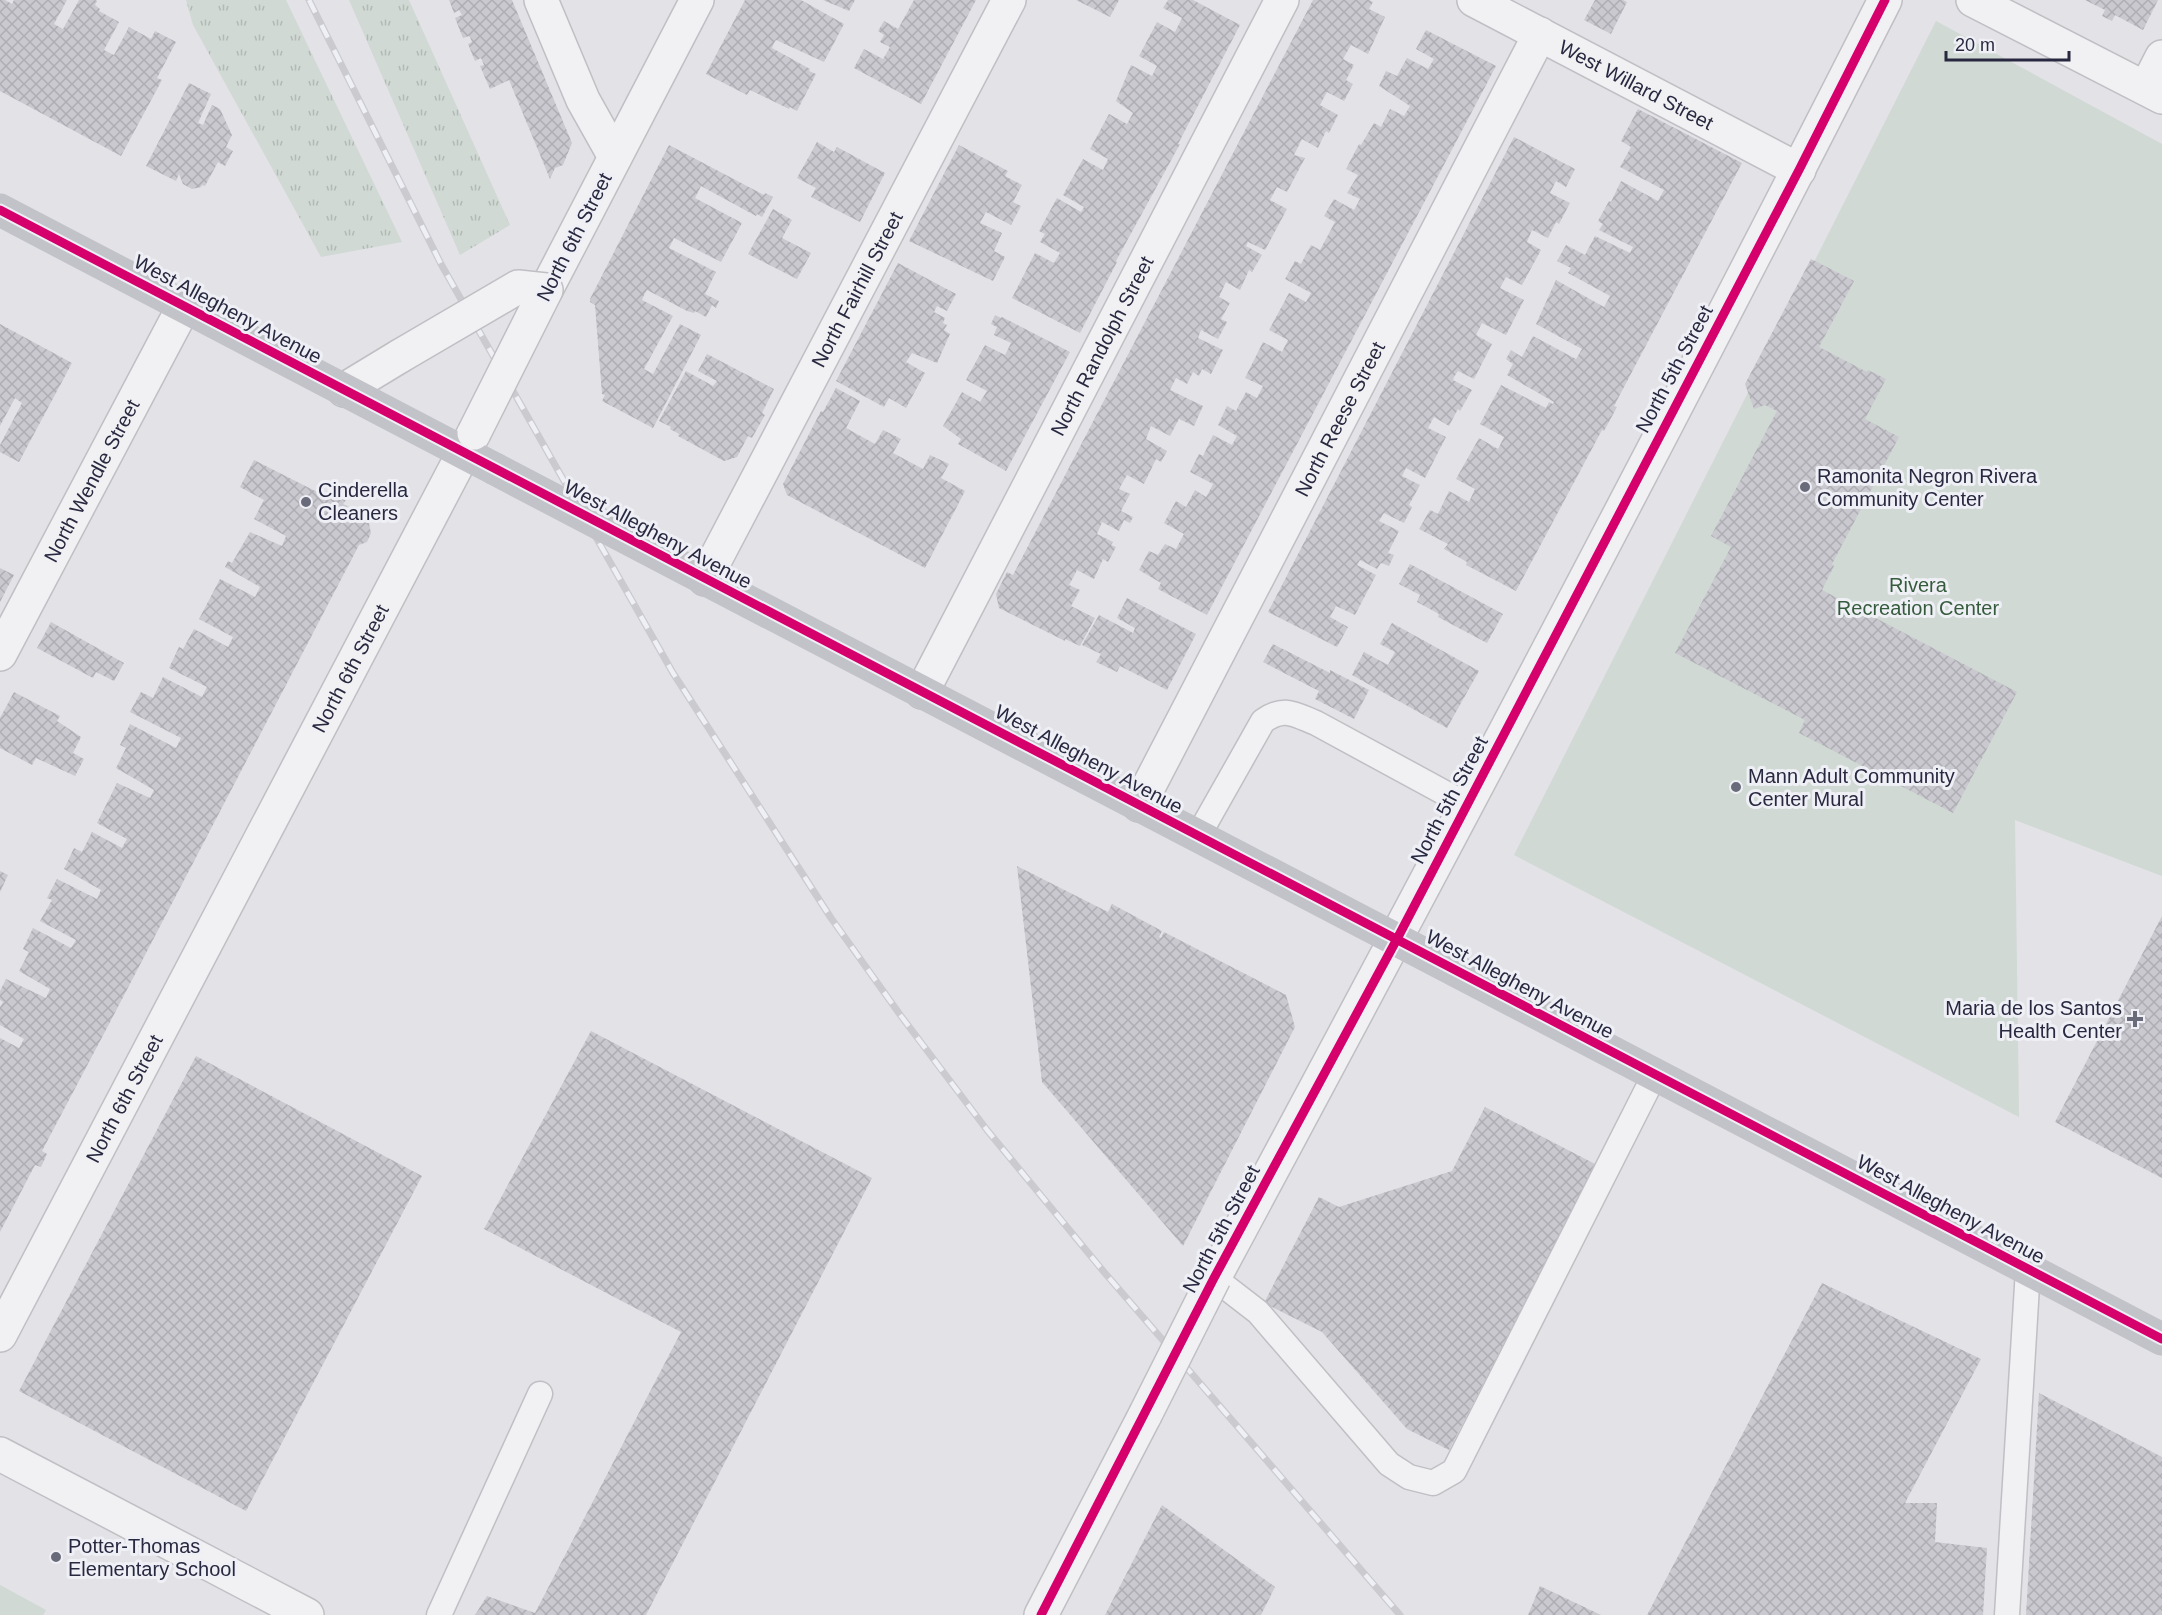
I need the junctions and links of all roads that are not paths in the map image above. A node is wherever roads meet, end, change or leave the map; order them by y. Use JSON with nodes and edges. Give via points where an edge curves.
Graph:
{"nodes":[{"id":1,"x":541,"y":0,"type":"edge"},
{"id":2,"x":697,"y":0,"type":"edge"},
{"id":3,"x":1009,"y":0,"type":"edge"},
{"id":4,"x":1282,"y":0,"type":"edge"},
{"id":5,"x":1474,"y":0,"type":"edge"},
{"id":6,"x":1885,"y":0,"type":"edge"},
{"id":7,"x":1973,"y":0,"type":"edge"},
{"id":8,"x":1540,"y":34,"type":"junction"},
{"id":9,"x":2162,"y":57,"type":"edge"},
{"id":10,"x":2154,"y":92,"type":"edge"},
{"id":11,"x":615,"y":157,"type":"junction"},
{"id":12,"x":1798,"y":170,"type":"junction"},
{"id":13,"x":0,"y":210,"type":"edge"},
{"id":14,"x":546,"y":290,"type":"junction"},
{"id":15,"x":184,"y":306,"type":"junction"},
{"id":16,"x":344,"y":390,"type":"junction"},
{"id":17,"x":469,"y":443,"type":"junction"},
{"id":18,"x":705,"y":579,"type":"junction"},
{"id":19,"x":0,"y":654,"type":"edge"},
{"id":20,"x":922,"y":692,"type":"junction"},
{"id":21,"x":1138,"y":805,"type":"junction"},
{"id":22,"x":1467,"y":806,"type":"junction"},
{"id":23,"x":1198,"y":836,"type":"junction"},
{"id":24,"x":1396,"y":939,"type":"junction"},
{"id":25,"x":1655,"y":1074,"type":"junction"},
{"id":26,"x":2028,"y":1269,"type":"junction"},
{"id":27,"x":1214,"y":1278,"type":"junction"},
{"id":28,"x":0,"y":1335,"type":"edge"},
{"id":29,"x":2162,"y":1339,"type":"edge"},
{"id":30,"x":540,"y":1394,"type":"dead end"},
{"id":31,"x":0,"y":1454,"type":"edge"},
{"id":32,"x":307,"y":1615,"type":"edge"},
{"id":33,"x":439,"y":1615,"type":"edge"},
{"id":34,"x":1041,"y":1615,"type":"edge"},
{"id":35,"x":2007,"y":1615,"type":"edge"}],
"edges":[{"from":1,"to":11,"type":"street","via":[[582,100]]},
{"from":2,"to":11,"type":"street","name":"North 6th Street"},
{"from":3,"to":18,"type":"street","name":"North Fairhill Street"},
{"from":4,"to":20,"type":"street","name":"North Randolph Street"},
{"from":5,"to":8,"type":"street","name":"West Willard Street"},
{"from":6,"to":12,"type":"street","name":"North 5th Street"},
{"from":7,"to":10,"type":"street"},
{"from":8,"to":12,"type":"street","name":"West Willard Street"},
{"from":8,"to":21,"type":"street","name":"North Reese Street"},
{"from":9,"to":10,"type":"street"},
{"from":11,"to":14,"type":"street","name":"North 6th Street"},
{"from":12,"to":22,"type":"street","name":"North 5th Street"},
{"from":13,"to":15,"type":"main road","name":"West Allegheny Avenue"},
{"from":14,"to":16,"type":"street","bridge":true,"via":[[518,287]]},
{"from":14,"to":17,"type":"street","name":"North 6th Street","bridge":true},
{"from":15,"to":16,"type":"main road","name":"West Allegheny Avenue"},
{"from":15,"to":19,"type":"street","name":"North Wendle Street"},
{"from":16,"to":17,"type":"main road","name":"West Allegheny Avenue"},
{"from":17,"to":18,"type":"main road","name":"West Allegheny Avenue","bridge":true,"via":[[495,469]]},
{"from":17,"to":28,"type":"street","name":"North 6th Street"},
{"from":18,"to":20,"type":"main road","name":"West Allegheny Avenue"},
{"from":20,"to":21,"type":"main road","name":"West Allegheny Avenue"},
{"from":21,"to":23,"type":"main road","name":"West Allegheny Avenue"},
{"from":22,"to":23,"type":"lane","via":[[1316,723],[1290,713],[1275,713],[1263,721]]},
{"from":22,"to":24,"type":"street","name":"North 5th Street"},
{"from":23,"to":24,"type":"main road","name":"West Allegheny Avenue"},
{"from":24,"to":25,"type":"main road","name":"West Allegheny Avenue"},
{"from":24,"to":27,"type":"street","name":"North 5th Street"},
{"from":25,"to":26,"type":"main road","name":"West Allegheny Avenue"},
{"from":25,"to":27,"type":"lane","via":[[1454,1471],[1433,1483],[1409,1477],[1389,1464],[1258,1312]]},
{"from":26,"to":29,"type":"main road","name":"West Allegheny Avenue"},
{"from":26,"to":35,"type":"lane"},
{"from":27,"to":34,"type":"street","name":"North 5th Street","bridge":true},
{"from":30,"to":33,"type":"lane"},
{"from":31,"to":32,"type":"street"}]}
